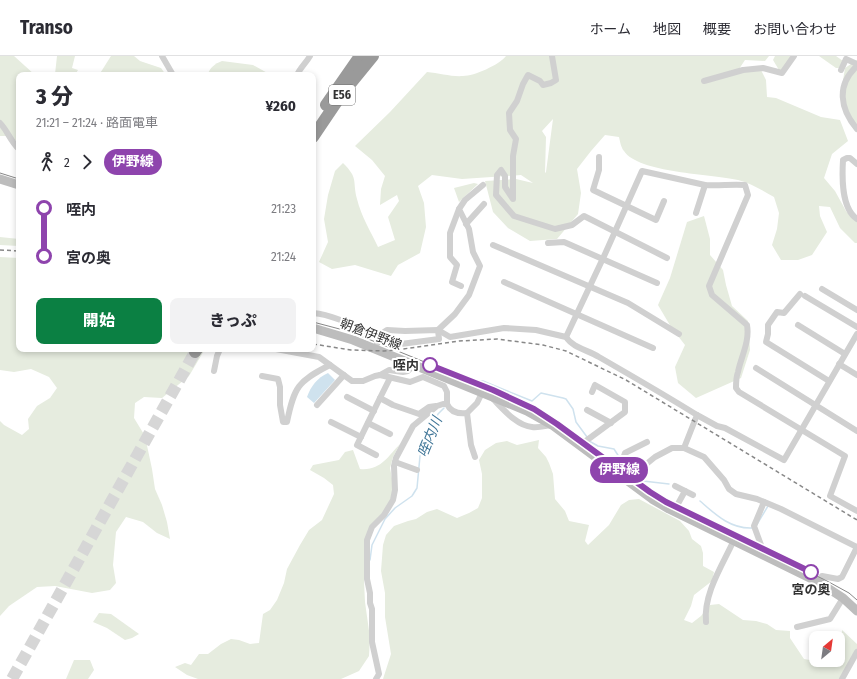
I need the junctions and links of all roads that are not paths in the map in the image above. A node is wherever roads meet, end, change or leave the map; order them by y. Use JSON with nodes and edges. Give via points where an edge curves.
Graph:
{"nodes":[{"id":1,"x":162,"y":56,"type":"edge"},
{"id":2,"x":310,"y":56,"type":"edge"},
{"id":3,"x":360,"y":56,"type":"edge"},
{"id":4,"x":373,"y":56,"type":"edge"},
{"id":5,"x":552,"y":56,"type":"edge"},
{"id":6,"x":794,"y":56,"type":"edge"},
{"id":7,"x":857,"y":65,"type":"edge"},
{"id":8,"x":841,"y":70,"type":"dead end"},
{"id":9,"x":171,"y":72,"type":"edge"},
{"id":10,"x":298,"y":72,"type":"edge"},
{"id":11,"x":704,"y":80,"type":"dead end"},
{"id":12,"x":316,"y":121,"type":"edge"},
{"id":13,"x":0,"y":123,"type":"edge"},
{"id":14,"x":857,"y":129,"type":"edge"},
{"id":15,"x":316,"y":133,"type":"edge"},
{"id":16,"x":16,"y":146,"type":"edge"},
{"id":17,"x":599,"y":157,"type":"dead end"},
{"id":18,"x":857,"y":164,"type":"edge"},
{"id":19,"x":0,"y":179,"type":"edge"},
{"id":20,"x":16,"y":184,"type":"edge"},
{"id":21,"x":483,"y":185,"type":"dead end"},
{"id":22,"x":705,"y":185,"type":"junction"},
{"id":23,"x":664,"y":201,"type":"dead end"},
{"id":24,"x":484,"y":204,"type":"dead end"},
{"id":25,"x":627,"y":206,"type":"junction"},
{"id":26,"x":459,"y":209,"type":"junction"},
{"id":27,"x":696,"y":213,"type":"dead end"},
{"id":28,"x":857,"y":219,"type":"edge"},
{"id":29,"x":466,"y":224,"type":"junction"},
{"id":30,"x":615,"y":232,"type":"junction"},
{"id":31,"x":548,"y":243,"type":"dead end"},
{"id":32,"x":493,"y":245,"type":"dead end"},
{"id":33,"x":667,"y":258,"type":"dead end"},
{"id":34,"x":602,"y":260,"type":"junction"},
{"id":35,"x":504,"y":282,"type":"dead end"},
{"id":36,"x":657,"y":283,"type":"dead end"},
{"id":37,"x":461,"y":286,"type":"dead end"},
{"id":38,"x":589,"y":287,"type":"junction"},
{"id":39,"x":822,"y":289,"type":"dead end"},
{"id":40,"x":857,"y":310,"type":"edge"},
{"id":41,"x":316,"y":313,"type":"edge"},
{"id":42,"x":577,"y":315,"type":"junction"},
{"id":43,"x":798,"y":326,"type":"dead end"},
{"id":44,"x":857,"y":327,"type":"edge"},
{"id":45,"x":316,"y":329,"type":"edge"},
{"id":46,"x":438,"y":330,"type":"junction"},
{"id":47,"x":679,"y":334,"type":"dead end"},
{"id":48,"x":857,"y":334,"type":"edge"},
{"id":49,"x":566,"y":337,"type":"junction"},
{"id":50,"x":850,"y":345,"type":"junction"},
{"id":51,"x":653,"y":348,"type":"dead end"},
{"id":52,"x":374,"y":349,"type":"junction"},
{"id":53,"x":857,"y":349,"type":"edge"},
{"id":54,"x":218,"y":352,"type":"edge"},
{"id":55,"x":292,"y":352,"type":"edge"},
{"id":56,"x":845,"y":354,"type":"junction"},
{"id":57,"x":839,"y":364,"type":"junction"},
{"id":58,"x":330,"y":365,"type":"junction"},
{"id":59,"x":414,"y":365,"type":"junction"},
{"id":60,"x":756,"y":368,"type":"dead end"},
{"id":61,"x":214,"y":371,"type":"dead end"},
{"id":62,"x":344,"y":375,"type":"junction"},
{"id":63,"x":380,"y":375,"type":"junction"},
{"id":64,"x":857,"y":375,"type":"edge"},
{"id":65,"x":262,"y":376,"type":"dead end"},
{"id":66,"x":390,"y":378,"type":"junction"},
{"id":67,"x":829,"y":381,"type":"junction"},
{"id":68,"x":592,"y":392,"type":"dead end"},
{"id":69,"x":486,"y":394,"type":"junction"},
{"id":70,"x":347,"y":397,"type":"dead end"},
{"id":71,"x":380,"y":398,"type":"junction"},
{"id":72,"x":447,"y":404,"type":"junction"},
{"id":73,"x":317,"y":405,"type":"dead end"},
{"id":74,"x":437,"y":406,"type":"junction"},
{"id":75,"x":815,"y":406,"type":"junction"},
{"id":76,"x":587,"y":410,"type":"dead end"},
{"id":77,"x":374,"y":411,"type":"junction"},
{"id":78,"x":467,"y":413,"type":"junction"},
{"id":79,"x":697,"y":415,"type":"junction"},
{"id":80,"x":331,"y":422,"type":"dead end"},
{"id":81,"x":368,"y":423,"type":"junction"},
{"id":82,"x":610,"y":423,"type":"junction"},
{"id":83,"x":552,"y":425,"type":"junction"},
{"id":84,"x":802,"y":430,"type":"junction"},
{"id":85,"x":857,"y":431,"type":"edge"},
{"id":86,"x":390,"y":434,"type":"dead end"},
{"id":87,"x":361,"y":437,"type":"junction"},
{"id":88,"x":584,"y":442,"type":"junction"},
{"id":89,"x":646,"y":442,"type":"dead end"},
{"id":90,"x":684,"y":448,"type":"junction"},
{"id":91,"x":376,"y":455,"type":"dead end"},
{"id":92,"x":475,"y":457,"type":"dead end"},
{"id":93,"x":395,"y":462,"type":"junction"},
{"id":94,"x":417,"y":470,"type":"dead end"},
{"id":95,"x":630,"y":477,"type":"junction"},
{"id":96,"x":676,"y":486,"type":"dead end"},
{"id":97,"x":685,"y":491,"type":"junction"},
{"id":98,"x":693,"y":495,"type":"dead end"},
{"id":99,"x":764,"y":502,"type":"junction"},
{"id":100,"x":674,"y":511,"type":"junction"},
{"id":101,"x":857,"y":511,"type":"edge"},
{"id":102,"x":734,"y":540,"type":"junction"},
{"id":103,"x":857,"y":547,"type":"edge"},
{"id":104,"x":760,"y":553,"type":"junction"},
{"id":105,"x":818,"y":582,"type":"junction"},
{"id":106,"x":843,"y":598,"type":"junction"},
{"id":107,"x":857,"y":611,"type":"edge"},
{"id":108,"x":706,"y":622,"type":"dead end"},
{"id":109,"x":797,"y":627,"type":"dead end"},
{"id":110,"x":857,"y":652,"type":"edge"},
{"id":111,"x":376,"y":679,"type":"edge"},
{"id":112,"x":842,"y":679,"type":"edge"}],
"edges":[{"from":1,"to":9,"type":"street"},
{"from":2,"to":10,"type":"street"},
{"from":3,"to":12,"type":"highway","number":"E56"},
{"from":4,"to":15,"type":"highway","number":"E56","via":[[342,94]]},
{"from":5,"to":30,"type":"street","via":[[556,80],[543,85],[528,75],[509,113],[510,130],[516,138],[513,156],[513,199],[505,187],[505,176],[501,170],[497,175],[496,195],[514,216],[555,229],[572,224],[584,216]]},
{"from":6,"to":11,"type":"street","via":[[782,73],[763,68],[743,70]]},
{"from":7,"to":8,"type":"street","via":[[846,59]]},
{"from":7,"to":14,"type":"street","via":[[844,83],[842,96],[844,108]]},
{"from":13,"to":16,"type":"street"},
{"from":17,"to":25,"type":"street","via":[[599,170],[593,190]]},
{"from":18,"to":28,"type":"street","via":[[850,158],[843,160],[842,184],[845,199]]},
{"from":19,"to":20,"type":"main road"},
{"from":21,"to":26,"type":"street","via":[[465,200]]},
{"from":22,"to":25,"type":"street","via":[[642,171]]},
{"from":22,"to":27,"type":"street"},
{"from":22,"to":84,"type":"street","via":[[745,185],[748,195],[709,286],[712,295],[747,325],[747,340],[737,374],[736,388]]},
{"from":23,"to":25,"type":"street","via":[[656,220]]},
{"from":24,"to":29,"type":"street"},
{"from":25,"to":30,"type":"street"},
{"from":26,"to":29,"type":"street"},
{"from":26,"to":37,"type":"street","via":[[450,233],[450,257],[457,265],[452,282]]},
{"from":29,"to":46,"type":"street","via":[[473,252],[480,266],[469,295],[455,314]]},
{"from":30,"to":33,"type":"street"},
{"from":30,"to":34,"type":"street"},
{"from":31,"to":34,"type":"street","via":[[564,242]]},
{"from":32,"to":38,"type":"street"},
{"from":34,"to":36,"type":"street"},
{"from":34,"to":38,"type":"street"},
{"from":35,"to":42,"type":"street"},
{"from":38,"to":42,"type":"street"},
{"from":38,"to":47,"type":"street","via":[[628,303]]},
{"from":39,"to":40,"type":"street"},
{"from":41,"to":46,"type":"street","bridge":true,"via":[[401,344],[439,339]]},
{"from":42,"to":49,"type":"street"},
{"from":42,"to":51,"type":"street"},
{"from":43,"to":56,"type":"street"},
{"from":44,"to":67,"type":"street","via":[[803,295],[784,313],[777,312],[768,325],[766,342]]},
{"from":45,"to":52,"type":"main road","name":"朝倉伊野線"},
{"from":46,"to":49,"type":"street","via":[[450,337],[504,328],[536,330]]},
{"from":46,"to":52,"type":"street","via":[[387,330]]},
{"from":48,"to":50,"type":"street"},
{"from":49,"to":79,"type":"street","via":[[570,343],[595,354]]},
{"from":50,"to":53,"type":"street"},
{"from":50,"to":56,"type":"street"},
{"from":52,"to":59,"type":"main road","name":"朝倉伊野線"},
{"from":54,"to":61,"type":"street"},
{"from":55,"to":58,"type":"street","via":[[319,357]]},
{"from":56,"to":57,"type":"street"},
{"from":57,"to":64,"type":"street"},
{"from":57,"to":67,"type":"street"},
{"from":58,"to":62,"type":"street"},
{"from":58,"to":65,"type":"street","via":[[311,375],[300,385],[293,396],[287,422],[283,422],[278,379]]},
{"from":59,"to":63,"type":"street","via":[[408,371],[389,370]]},
{"from":59,"to":69,"type":"main road","name":"朝倉伊野線"},
{"from":60,"to":75,"type":"street"},
{"from":62,"to":63,"type":"street","via":[[358,382]]},
{"from":62,"to":73,"type":"street"},
{"from":63,"to":66,"type":"street"},
{"from":66,"to":71,"type":"street"},
{"from":66,"to":72,"type":"street","via":[[410,382],[422,378],[444,386]]},
{"from":67,"to":75,"type":"street"},
{"from":68,"to":82,"type":"street","via":[[595,385],[626,402],[626,412]]},
{"from":69,"to":78,"type":"street"},
{"from":69,"to":83,"type":"main road","name":"朝倉伊野線","via":[[527,411]]},
{"from":69,"to":83,"type":"street","via":[[508,414],[526,425]]},
{"from":70,"to":77,"type":"street"},
{"from":71,"to":74,"type":"street","via":[[419,414],[429,407]]},
{"from":71,"to":77,"type":"street"},
{"from":72,"to":74,"type":"street"},
{"from":72,"to":78,"type":"street","via":[[448,408],[455,412]]},
{"from":74,"to":93,"type":"street","via":[[413,426]]},
{"from":75,"to":84,"type":"street"},
{"from":75,"to":85,"type":"street"},
{"from":76,"to":82,"type":"street"},
{"from":77,"to":81,"type":"street"},
{"from":78,"to":92,"type":"street"},
{"from":79,"to":84,"type":"street","via":[[784,460]]},
{"from":79,"to":90,"type":"street"},
{"from":80,"to":87,"type":"street"},
{"from":81,"to":86,"type":"street"},
{"from":81,"to":87,"type":"street"},
{"from":82,"to":88,"type":"street"},
{"from":83,"to":88,"type":"main road","name":"朝倉伊野線"},
{"from":84,"to":101,"type":"street","via":[[845,456],[830,496]]},
{"from":87,"to":91,"type":"street","via":[[357,445]]},
{"from":88,"to":95,"type":"main road","name":"朝倉伊野線"},
{"from":89,"to":95,"type":"street","via":[[625,453]]},
{"from":90,"to":95,"type":"street","via":[[672,448],[655,457]]},
{"from":90,"to":99,"type":"street","via":[[707,459],[729,489],[736,494]]},
{"from":93,"to":94,"type":"street"},
{"from":93,"to":111,"type":"street","via":[[395,496],[384,515],[372,527],[366,545],[367,579],[372,609],[372,642],[379,674]]},
{"from":95,"to":100,"type":"main road","name":"朝倉伊野線","via":[[652,498]]},
{"from":96,"to":97,"type":"street"},
{"from":97,"to":98,"type":"street"},
{"from":97,"to":100,"type":"street"},
{"from":99,"to":103,"type":"street","via":[[796,515]]},
{"from":99,"to":104,"type":"street","via":[[754,526],[761,545]]},
{"from":100,"to":102,"type":"main road","name":"朝倉伊野線"},
{"from":102,"to":104,"type":"main road","name":"朝倉伊野線"},
{"from":102,"to":108,"type":"street","via":[[710,594]]},
{"from":103,"to":105,"type":"street","via":[[842,577],[838,579],[822,576]]},
{"from":104,"to":105,"type":"main road","name":"朝倉伊野線"},
{"from":105,"to":106,"type":"main road","name":"朝倉伊野線"},
{"from":106,"to":107,"type":"main road","name":"朝倉伊野線"},
{"from":106,"to":109,"type":"street","via":[[830,619]]},
{"from":110,"to":112,"type":"street"}]}
